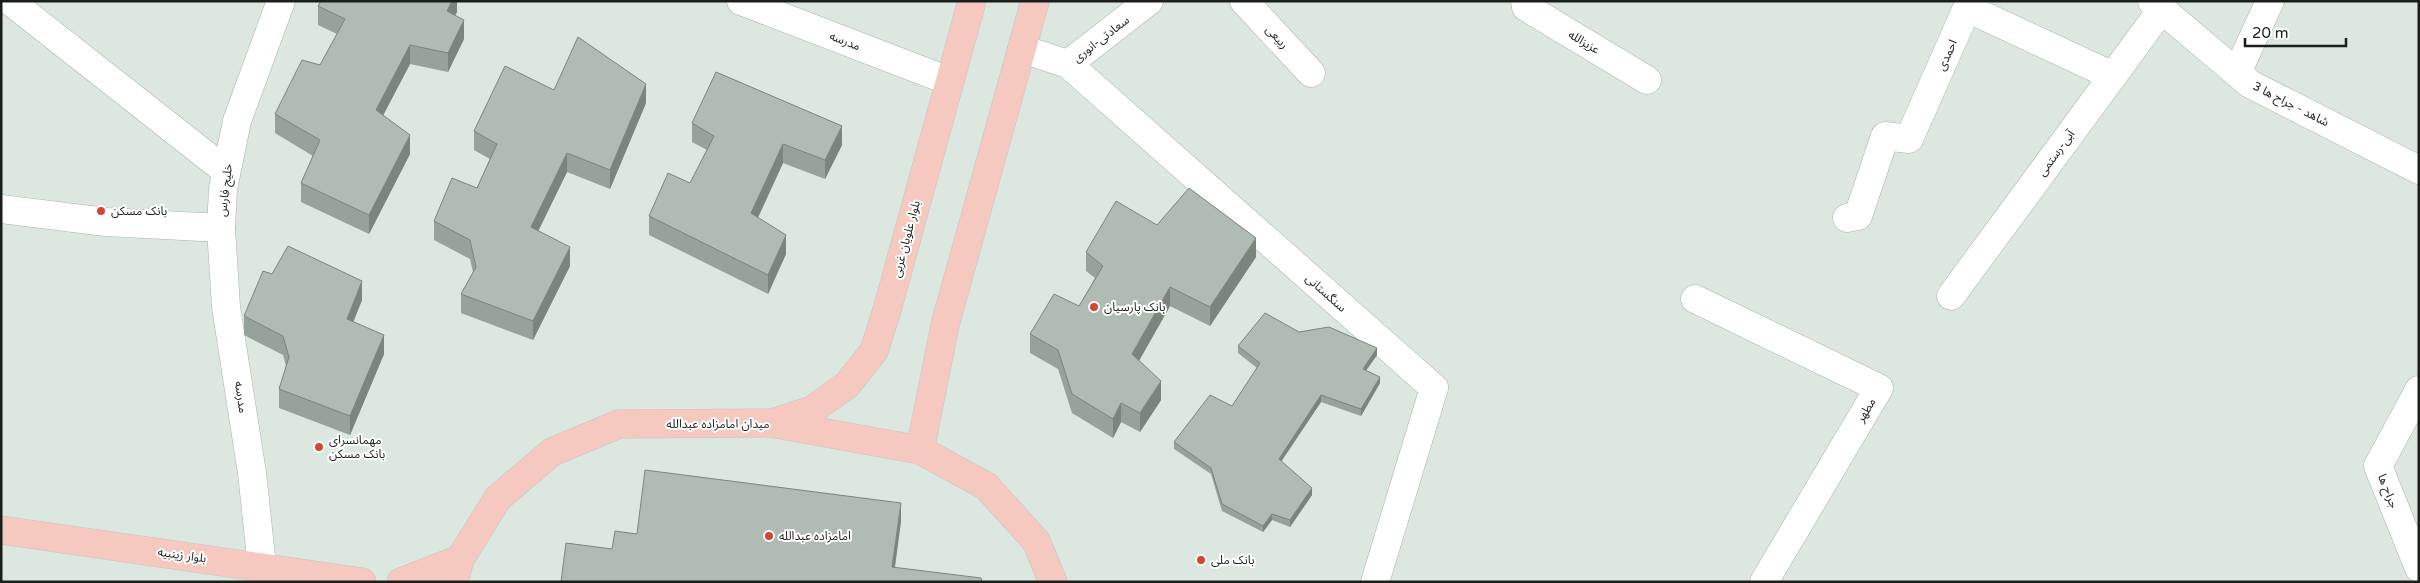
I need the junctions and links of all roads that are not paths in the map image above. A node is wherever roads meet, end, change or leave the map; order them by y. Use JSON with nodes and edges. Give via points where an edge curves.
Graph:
{"nodes":[{"id":1,"x":10,"y":1,"type":"edge"},
{"id":2,"x":281,"y":1,"type":"edge"},
{"id":3,"x":741,"y":1,"type":"edge"},
{"id":4,"x":972,"y":1,"type":"edge"},
{"id":5,"x":1035,"y":1,"type":"edge"},
{"id":6,"x":1149,"y":1,"type":"edge"},
{"id":7,"x":1244,"y":1,"type":"edge"},
{"id":8,"x":1525,"y":1,"type":"edge"},
{"id":9,"x":2270,"y":1,"type":"edge"},
{"id":10,"x":2157,"y":5,"type":"edge"},
{"id":11,"x":1022,"y":49,"type":"junction"},
{"id":12,"x":1068,"y":64,"type":"junction"},
{"id":13,"x":1311,"y":73,"type":"dead end"},
{"id":14,"x":2237,"y":73,"type":"junction"},
{"id":15,"x":2113,"y":76,"type":"junction"},
{"id":16,"x":1647,"y":80,"type":"dead end"},
{"id":17,"x":949,"y":81,"type":"junction"},
{"id":18,"x":2419,"y":170,"type":"edge"},
{"id":19,"x":226,"y":171,"type":"junction"},
{"id":20,"x":1,"y":209,"type":"edge"},
{"id":21,"x":1847,"y":218,"type":"dead end"},
{"id":22,"x":220,"y":228,"type":"junction"},
{"id":23,"x":1951,"y":296,"type":"dead end"},
{"id":24,"x":1695,"y":299,"type":"dead end"},
{"id":25,"x":2419,"y":390,"type":"edge"},
{"id":26,"x":771,"y":423,"type":"junction"},
{"id":27,"x":920,"y":450,"type":"junction"},
{"id":28,"x":1,"y":530,"type":"edge"},
{"id":29,"x":262,"y":566,"type":"junction"},
{"id":30,"x":2419,"y":568,"type":"edge"},
{"id":31,"x":457,"y":570,"type":"edge"},
{"id":32,"x":333,"y":580,"type":"edge"},
{"id":33,"x":362,"y":582,"type":"edge"},
{"id":34,"x":401,"y":582,"type":"edge"},
{"id":35,"x":1053,"y":582,"type":"edge"},
{"id":36,"x":1375,"y":582,"type":"edge"},
{"id":37,"x":1764,"y":582,"type":"edge"}],
"edges":[{"from":1,"to":19,"type":"street"},
{"from":2,"to":19,"type":"street","name":"خلیج فارس","via":[[245,93]]},
{"from":3,"to":17,"type":"street","name":"مدرسه"},
{"from":4,"to":17,"type":"main road","name":"بلوار علویان غربی"},
{"from":5,"to":11,"type":"main road"},
{"from":6,"to":12,"type":"street","name":"سعادتی-انوری"},
{"from":7,"to":13,"type":"street","name":"ربیعی"},
{"from":8,"to":16,"type":"street","name":"عزیزالله","via":[[1526,7]]},
{"from":9,"to":14,"type":"street"},
{"from":10,"to":14,"type":"street","name":"شاهد - جراح ها 3"},
{"from":10,"to":15,"type":"street","name":"آبی-رستمی"},
{"from":11,"to":12,"type":"street","name":"سعادتی-انوری"},
{"from":11,"to":27,"type":"main road","via":[[944,325]]},
{"from":12,"to":36,"type":"street","name":"سنگستانی","via":[[1434,388]]},
{"from":14,"to":18,"type":"street","name":"شاهد - جراح ها 3","via":[[2250,84]]},
{"from":15,"to":21,"type":"street","name":"احمدی","via":[[1968,8],[1909,139],[1885,136],[1858,216]]},
{"from":15,"to":23,"type":"street","name":"آبی-رستمی"},
{"from":17,"to":26,"type":"main road","name":"بلوار علویان غربی","via":[[874,351],[848,385],[812,410]]},
{"from":19,"to":22,"type":"street","name":"خلیج فارس"},
{"from":20,"to":22,"type":"street","name":"خلیج فارس","via":[[106,222]]},
{"from":22,"to":29,"type":"street","name":"مدرسه","via":[[226,307],[252,473]]},
{"from":24,"to":37,"type":"street","name":"مطهر","via":[[1879,388]]},
{"from":25,"to":30,"type":"street","name":"جراح ها","via":[[2378,466]]},
{"from":26,"to":27,"type":"main road","name":"میدان امامزاده عبدالله"},
{"from":26,"to":31,"type":"main road","name":"میدان امامزاده عبدالله","via":[[619,424],[552,452],[498,498]]},
{"from":27,"to":35,"type":"main road","name":"میدان امامزاده عبدالله","via":[[986,486],[1036,541]]},
{"from":28,"to":29,"type":"main road","name":"بلوار زینبیه"},
{"from":29,"to":32,"type":"main road","name":"بلوار زینبیه"},
{"from":31,"to":34,"type":"main road"},
{"from":32,"to":33,"type":"main road","name":"بلوار زینبیه"}]}
